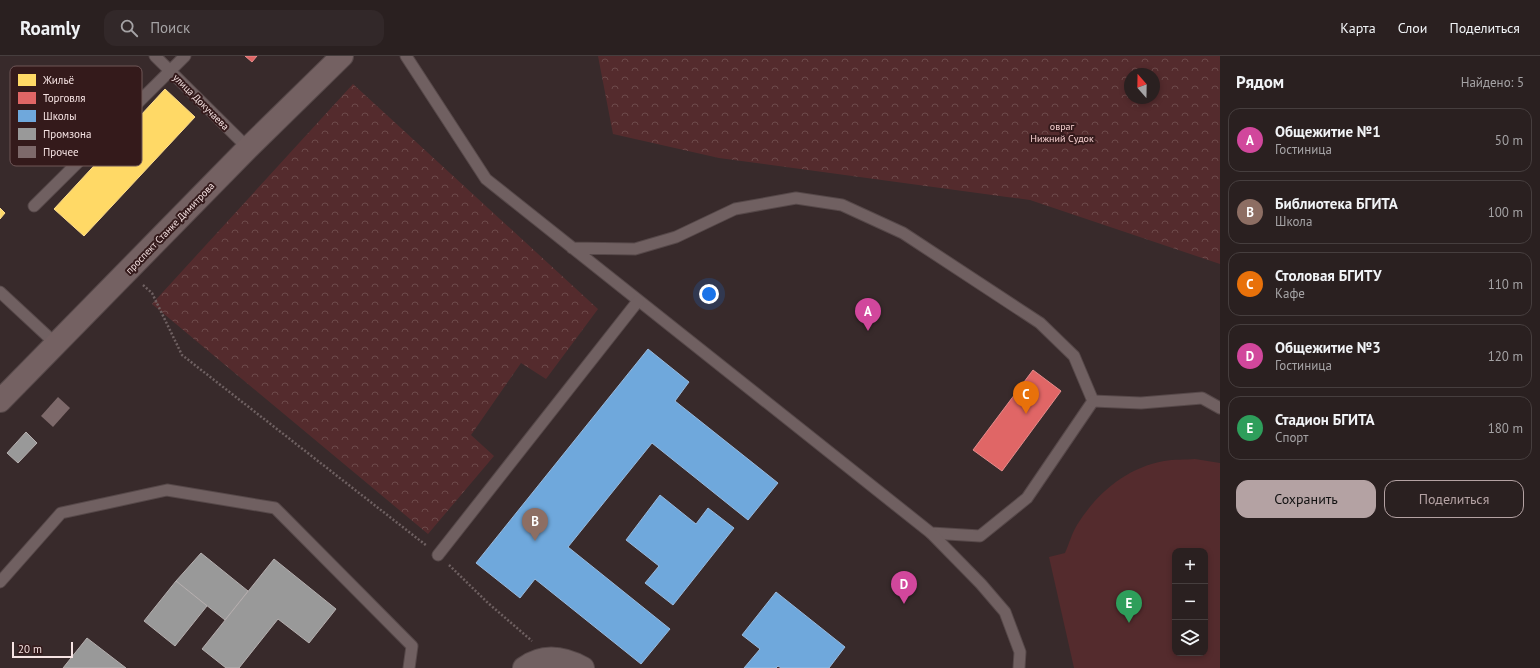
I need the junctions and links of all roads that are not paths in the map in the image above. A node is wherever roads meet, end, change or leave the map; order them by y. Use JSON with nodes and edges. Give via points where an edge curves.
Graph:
{"nodes":[{"id":1,"x":155,"y":56,"type":"edge"},
{"id":2,"x":185,"y":56,"type":"edge"},
{"id":3,"x":342,"y":56,"type":"edge"},
{"id":4,"x":406,"y":56,"type":"edge"},
{"id":5,"x":170,"y":71,"type":"junction"},
{"id":6,"x":142,"y":99,"type":"edge"},
{"id":7,"x":248,"y":148,"type":"junction"},
{"id":8,"x":74,"y":166,"type":"edge"},
{"id":9,"x":34,"y":206,"type":"dead end"},
{"id":10,"x":572,"y":248,"type":"junction"},
{"id":11,"x":0,"y":292,"type":"edge"},
{"id":12,"x":638,"y":301,"type":"junction"},
{"id":13,"x":56,"y":344,"type":"junction"},
{"id":14,"x":1093,"y":401,"type":"junction"},
{"id":15,"x":0,"y":402,"type":"edge"},
{"id":16,"x":1220,"y":408,"type":"edge"},
{"id":17,"x":931,"y":533,"type":"junction"},
{"id":18,"x":438,"y":555,"type":"road end"},
{"id":19,"x":0,"y":582,"type":"edge"},
{"id":20,"x":409,"y":668,"type":"edge"},
{"id":21,"x":524,"y":668,"type":"edge"},
{"id":22,"x":583,"y":668,"type":"edge"},
{"id":23,"x":1019,"y":668,"type":"edge"}],
"edges":[{"from":1,"to":5,"type":"lane","name":"улица Докучаева"},
{"from":2,"to":5,"type":"lane"},
{"from":3,"to":7,"type":"main road","name":"проспект Станке Димитрова"},
{"from":4,"to":10,"type":"lane","via":[[486,179]]},
{"from":5,"to":6,"type":"lane"},
{"from":5,"to":7,"type":"lane","name":"улица Докучаева"},
{"from":7,"to":13,"type":"main road","name":"проспект Станке Димитрова"},
{"from":8,"to":9,"type":"lane"},
{"from":10,"to":12,"type":"lane"},
{"from":10,"to":14,"type":"lane","via":[[635,249],[676,237],[735,209],[796,198],[842,205],[903,233],[1040,323],[1074,356]]},
{"from":11,"to":13,"type":"lane"},
{"from":12,"to":17,"type":"lane"},
{"from":12,"to":18,"type":"lane"},
{"from":13,"to":15,"type":"main road","name":"проспект Станке Димитрова"},
{"from":14,"to":16,"type":"lane","via":[[1141,402],[1202,398]]},
{"from":14,"to":17,"type":"lane","via":[[1027,498],[980,536]]},
{"from":17,"to":23,"type":"lane","via":[[1005,612],[1020,652]]},
{"from":19,"to":20,"type":"lane","via":[[61,513],[167,490],[275,508],[412,646]]},
{"from":21,"to":22,"type":"street","via":[[552,658],[567,660]]}]}
